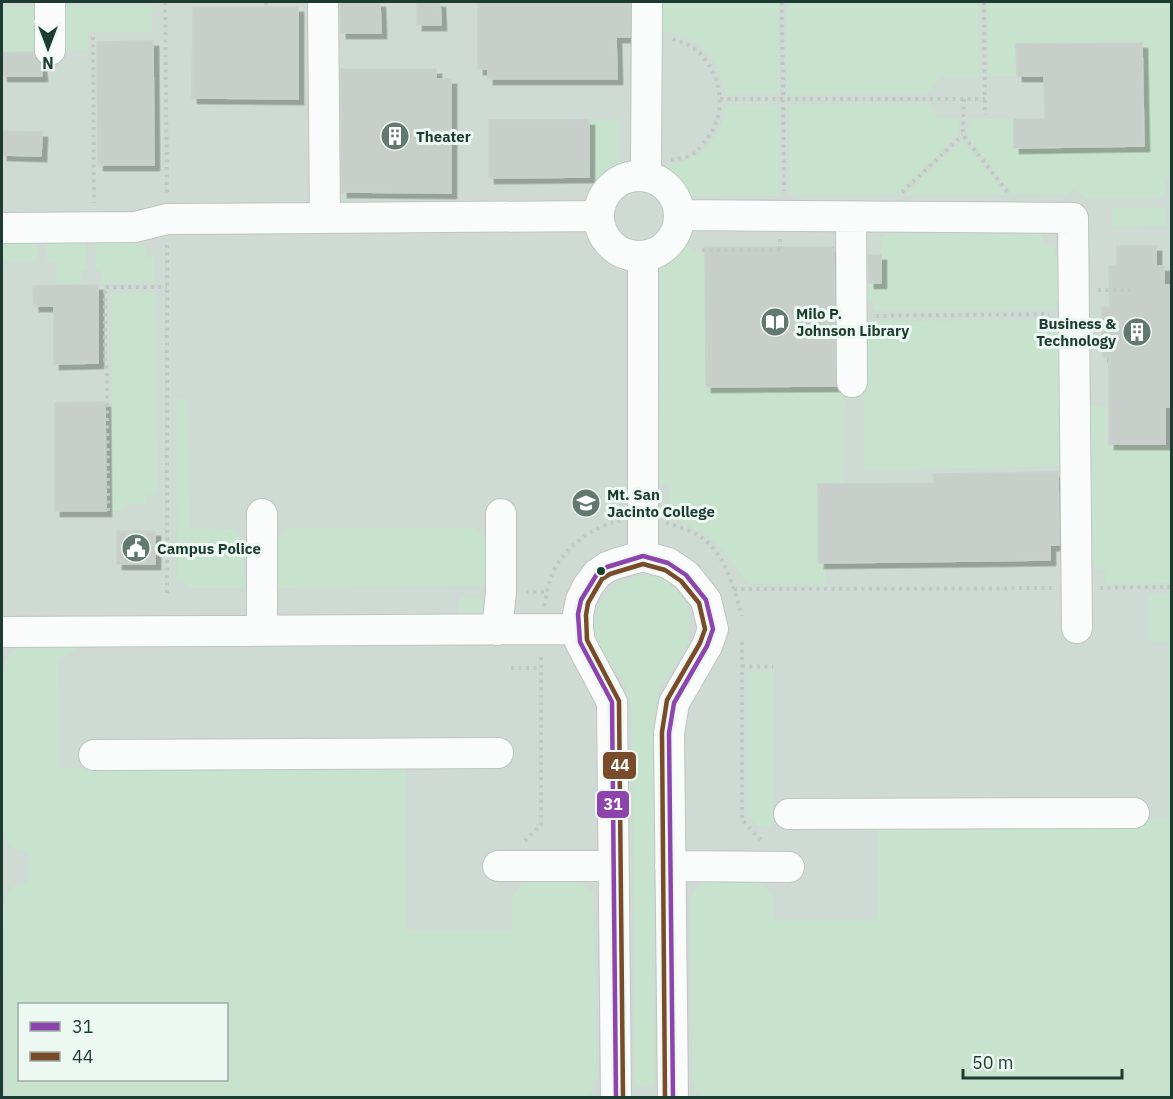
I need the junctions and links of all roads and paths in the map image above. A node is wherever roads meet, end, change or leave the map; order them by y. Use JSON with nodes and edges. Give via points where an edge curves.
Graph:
{"nodes":[{"id":1,"x":51,"y":2,"type":"edge"},
{"id":2,"x":165,"y":2,"type":"edge"},
{"id":3,"x":323,"y":2,"type":"edge"},
{"id":4,"x":647,"y":2,"type":"edge"},
{"id":5,"x":782,"y":2,"type":"edge"},
{"id":6,"x":984,"y":2,"type":"edge"},
{"id":7,"x":93,"y":37,"type":"dead end"},
{"id":8,"x":647,"y":38,"type":"junction"},
{"id":9,"x":51,"y":50,"type":"dead end"},
{"id":10,"x":720,"y":99,"type":"junction"},
{"id":11,"x":783,"y":99,"type":"junction"},
{"id":12,"x":964,"y":99,"type":"junction"},
{"id":13,"x":985,"y":99,"type":"junction"},
{"id":14,"x":985,"y":115,"type":"dead end"},
{"id":15,"x":963,"y":135,"type":"junction"},
{"id":16,"x":644,"y":169,"type":"junction"},
{"id":17,"x":680,"y":215,"type":"junction"},
{"id":18,"x":599,"y":216,"type":"junction"},
{"id":19,"x":784,"y":216,"type":"junction"},
{"id":20,"x":851,"y":217,"type":"junction"},
{"id":21,"x":899,"y":217,"type":"junction"},
{"id":22,"x":1010,"y":218,"type":"junction"},
{"id":23,"x":167,"y":219,"type":"junction"},
{"id":24,"x":326,"y":219,"type":"junction"},
{"id":25,"x":94,"y":227,"type":"junction"},
{"id":26,"x":2,"y":228,"type":"edge"},
{"id":27,"x":702,"y":250,"type":"dead end"},
{"id":28,"x":780,"y":250,"type":"dead end"},
{"id":29,"x":644,"y":256,"type":"junction"},
{"id":30,"x":166,"y":287,"type":"junction"},
{"id":31,"x":1134,"y":290,"type":"dead end"},
{"id":32,"x":1073,"y":302,"type":"junction"},
{"id":33,"x":852,"y":316,"type":"junction"},
{"id":34,"x":852,"y":382,"type":"dead end"},
{"id":35,"x":108,"y":511,"type":"dead end"},
{"id":36,"x":262,"y":514,"type":"dead end"},
{"id":37,"x":501,"y":514,"type":"dead end"},
{"id":38,"x":643,"y":556,"type":"junction"},
{"id":39,"x":1172,"y":587,"type":"edge"},
{"id":40,"x":1076,"y":588,"type":"junction"},
{"id":41,"x":734,"y":589,"type":"dead end"},
{"id":42,"x":519,"y":592,"type":"dead end"},
{"id":43,"x":548,"y":592,"type":"dead end"},
{"id":44,"x":167,"y":593,"type":"dead end"},
{"id":45,"x":1077,"y":628,"type":"dead end"},
{"id":46,"x":578,"y":629,"type":"junction"},
{"id":47,"x":497,"y":630,"type":"junction"},
{"id":48,"x":262,"y":631,"type":"junction"},
{"id":49,"x":2,"y":632,"type":"edge"},
{"id":50,"x":742,"y":642,"type":"dead end"},
{"id":51,"x":542,"y":644,"type":"dead end"},
{"id":52,"x":742,"y":666,"type":"junction"},
{"id":53,"x":773,"y":667,"type":"dead end"},
{"id":54,"x":511,"y":668,"type":"dead end"},
{"id":55,"x":542,"y":668,"type":"junction"},
{"id":56,"x":498,"y":753,"type":"dead end"},
{"id":57,"x":94,"y":755,"type":"dead end"},
{"id":58,"x":1134,"y":813,"type":"dead end"},
{"id":59,"x":789,"y":814,"type":"dead end"},
{"id":60,"x":764,"y":842,"type":"dead end"},
{"id":61,"x":498,"y":866,"type":"joint"},
{"id":62,"x":613,"y":866,"type":"junction"},
{"id":63,"x":670,"y":866,"type":"junction"},
{"id":64,"x":789,"y":867,"type":"dead end"},
{"id":65,"x":616,"y":1098,"type":"edge"},
{"id":66,"x":674,"y":1098,"type":"edge"}],
"edges":[{"from":1,"to":9,"type":"street"},
{"from":2,"to":23,"type":"path"},
{"from":3,"to":24,"type":"street"},
{"from":4,"to":8,"type":"street"},
{"from":5,"to":11,"type":"path"},
{"from":6,"to":13,"type":"path"},
{"from":7,"to":25,"type":"path"},
{"from":8,"to":10,"type":"path","via":[[668,38],[698,51],[714,74]]},
{"from":8,"to":16,"type":"street"},
{"from":10,"to":11,"type":"path"},
{"from":10,"to":16,"type":"path","via":[[719,117],[710,136],[694,154]]},
{"from":11,"to":12,"type":"path"},
{"from":11,"to":19,"type":"path"},
{"from":12,"to":13,"type":"path"},
{"from":12,"to":15,"type":"path"},
{"from":13,"to":14,"type":"path"},
{"from":15,"to":21,"type":"path","via":[[899,195]]},
{"from":15,"to":22,"type":"path","via":[[1009,194]]},
{"from":16,"to":17,"type":"street","via":[[673,193]]},
{"from":16,"to":18,"type":"street","via":[[612,186],[604,195]]},
{"from":17,"to":19,"type":"street"},
{"from":17,"to":29,"type":"street","via":[[666,247]]},
{"from":18,"to":24,"type":"street"},
{"from":18,"to":29,"type":"street","via":[[601,229],[618,250]]},
{"from":19,"to":20,"type":"street"},
{"from":20,"to":21,"type":"street"},
{"from":20,"to":33,"type":"street"},
{"from":21,"to":22,"type":"street"},
{"from":22,"to":32,"type":"street","via":[[1073,219]]},
{"from":23,"to":24,"type":"street"},
{"from":23,"to":25,"type":"street","via":[[135,227]]},
{"from":23,"to":30,"type":"path"},
{"from":25,"to":26,"type":"street"},
{"from":27,"to":28,"type":"path"},
{"from":29,"to":38,"type":"street"},
{"from":30,"to":35,"type":"path","via":[[105,287]]},
{"from":30,"to":44,"type":"path"},
{"from":31,"to":32,"type":"path"},
{"from":32,"to":33,"type":"path"},
{"from":32,"to":40,"type":"street"},
{"from":33,"to":34,"type":"street"},
{"from":36,"to":48,"type":"street"},
{"from":37,"to":47,"type":"street"},
{"from":38,"to":46,"type":"street","via":[[597,574],[581,600]]},
{"from":38,"to":63,"type":"street","via":[[668,563],[686,575],[706,600],[713,629],[674,703],[669,733]]},
{"from":39,"to":40,"type":"path"},
{"from":40,"to":41,"type":"path"},
{"from":40,"to":45,"type":"street"},
{"from":42,"to":43,"type":"path"},
{"from":46,"to":47,"type":"street"},
{"from":46,"to":62,"type":"street","via":[[586,655],[612,702]]},
{"from":47,"to":48,"type":"street"},
{"from":48,"to":49,"type":"street"},
{"from":50,"to":52,"type":"path"},
{"from":51,"to":55,"type":"path"},
{"from":52,"to":53,"type":"path"},
{"from":52,"to":60,"type":"path","via":[[742,820]]},
{"from":54,"to":55,"type":"path"},
{"from":55,"to":61,"type":"path","via":[[541,825]]},
{"from":56,"to":57,"type":"street"},
{"from":58,"to":59,"type":"street"},
{"from":61,"to":62,"type":"street"},
{"from":62,"to":65,"type":"street"},
{"from":63,"to":64,"type":"street"},
{"from":63,"to":66,"type":"street"}]}
